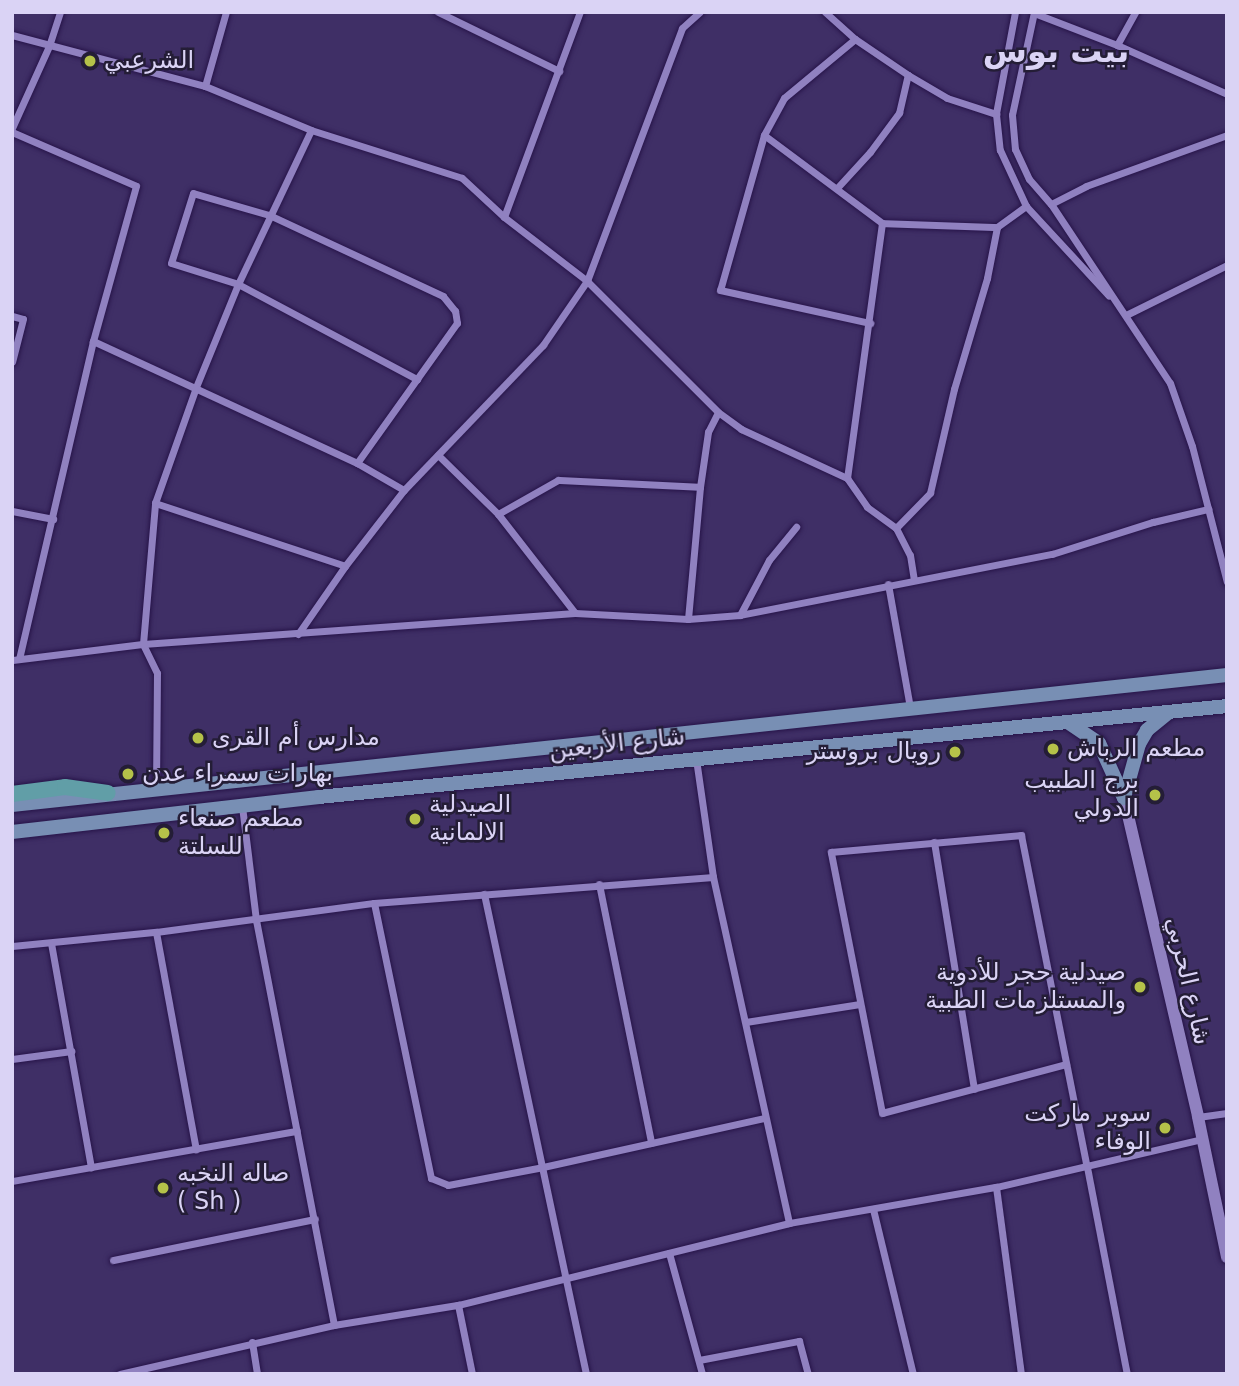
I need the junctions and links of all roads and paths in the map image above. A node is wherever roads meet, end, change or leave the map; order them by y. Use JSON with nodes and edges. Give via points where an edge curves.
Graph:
{"nodes":[{"id":1,"x":60,"y":12,"type":"edge"},
{"id":2,"x":226,"y":12,"type":"edge"},
{"id":3,"x":438,"y":12,"type":"edge"},
{"id":4,"x":580,"y":12,"type":"edge"},
{"id":5,"x":700,"y":12,"type":"edge"},
{"id":6,"x":825,"y":12,"type":"edge"},
{"id":7,"x":1015,"y":12,"type":"edge"},
{"id":8,"x":1135,"y":12,"type":"edge"},
{"id":9,"x":1034,"y":13,"type":"edge"},
{"id":10,"x":12,"y":35,"type":"edge"},
{"id":11,"x":855,"y":39,"type":"junction"},
{"id":12,"x":1117,"y":45,"type":"junction"},
{"id":13,"x":48,"y":46,"type":"junction"},
{"id":14,"x":559,"y":71,"type":"junction"},
{"id":15,"x":908,"y":75,"type":"junction"},
{"id":16,"x":205,"y":86,"type":"junction"},
{"id":17,"x":1227,"y":94,"type":"edge"},
{"id":18,"x":996,"y":114,"type":"junction"},
{"id":19,"x":12,"y":130,"type":"edge"},
{"id":20,"x":311,"y":130,"type":"junction"},
{"id":21,"x":764,"y":135,"type":"junction"},
{"id":22,"x":1227,"y":135,"type":"edge"},
{"id":23,"x":837,"y":188,"type":"junction"},
{"id":24,"x":1051,"y":204,"type":"junction"},
{"id":25,"x":1026,"y":206,"type":"junction"},
{"id":26,"x":269,"y":215,"type":"junction"},
{"id":27,"x":504,"y":217,"type":"junction"},
{"id":28,"x":882,"y":223,"type":"junction"},
{"id":29,"x":997,"y":227,"type":"junction"},
{"id":30,"x":1226,"y":266,"type":"edge"},
{"id":31,"x":587,"y":281,"type":"junction"},
{"id":32,"x":238,"y":284,"type":"junction"},
{"id":33,"x":1126,"y":315,"type":"junction"},
{"id":34,"x":12,"y":316,"type":"edge"},
{"id":35,"x":870,"y":323,"type":"junction"},
{"id":36,"x":93,"y":341,"type":"junction"},
{"id":37,"x":12,"y":362,"type":"edge"},
{"id":38,"x":416,"y":379,"type":"junction"},
{"id":39,"x":196,"y":387,"type":"junction"},
{"id":40,"x":718,"y":412,"type":"junction"},
{"id":41,"x":438,"y":455,"type":"junction"},
{"id":42,"x":357,"y":463,"type":"junction"},
{"id":43,"x":848,"y":478,"type":"junction"},
{"id":44,"x":699,"y":487,"type":"junction"},
{"id":45,"x":404,"y":490,"type":"junction"},
{"id":46,"x":155,"y":503,"type":"junction"},
{"id":47,"x":1208,"y":509,"type":"junction"},
{"id":48,"x":12,"y":511,"type":"edge"},
{"id":49,"x":498,"y":514,"type":"junction"},
{"id":50,"x":53,"y":519,"type":"junction"},
{"id":51,"x":796,"y":527,"type":"dead end"},
{"id":52,"x":896,"y":528,"type":"junction"},
{"id":53,"x":345,"y":566,"type":"junction"},
{"id":54,"x":914,"y":579,"type":"junction"},
{"id":55,"x":1227,"y":582,"type":"edge"},
{"id":56,"x":888,"y":584,"type":"junction"},
{"id":57,"x":575,"y":613,"type":"junction"},
{"id":58,"x":740,"y":615,"type":"junction"},
{"id":59,"x":688,"y":619,"type":"junction"},
{"id":60,"x":298,"y":634,"type":"junction"},
{"id":61,"x":143,"y":644,"type":"junction"},
{"id":62,"x":15,"y":659,"type":"edge"},
{"id":63,"x":1227,"y":675,"type":"edge"},
{"id":64,"x":1227,"y":706,"type":"edge"},
{"id":65,"x":910,"y":709,"type":"junction"},
{"id":66,"x":1169,"y":712,"type":"junction"},
{"id":67,"x":1069,"y":723,"type":"junction"},
{"id":68,"x":696,"y":759,"type":"junction"},
{"id":69,"x":156,"y":788,"type":"junction"},
{"id":70,"x":108,"y":793,"type":"junction"},
{"id":71,"x":12,"y":794,"type":"edge"},
{"id":72,"x":1125,"y":798,"type":"junction"},
{"id":73,"x":12,"y":806,"type":"edge"},
{"id":74,"x":242,"y":806,"type":"junction"},
{"id":75,"x":12,"y":832,"type":"edge"},
{"id":76,"x":934,"y":842,"type":"junction"},
{"id":77,"x":713,"y":877,"type":"junction"},
{"id":78,"x":599,"y":884,"type":"junction"},
{"id":79,"x":484,"y":894,"type":"junction"},
{"id":80,"x":374,"y":903,"type":"junction"},
{"id":81,"x":256,"y":920,"type":"junction"},
{"id":82,"x":156,"y":932,"type":"junction"},
{"id":83,"x":51,"y":943,"type":"junction"},
{"id":84,"x":12,"y":946,"type":"edge"},
{"id":85,"x":860,"y":1004,"type":"junction"},
{"id":86,"x":746,"y":1022,"type":"junction"},
{"id":87,"x":71,"y":1051,"type":"junction"},
{"id":88,"x":12,"y":1059,"type":"edge"},
{"id":89,"x":1066,"y":1064,"type":"junction"},
{"id":90,"x":974,"y":1089,"type":"junction"},
{"id":91,"x":1227,"y":1113,"type":"edge"},
{"id":92,"x":1198,"y":1117,"type":"junction"},
{"id":93,"x":764,"y":1118,"type":"junction"},
{"id":94,"x":297,"y":1130,"type":"junction"},
{"id":95,"x":1203,"y":1139,"type":"junction"},
{"id":96,"x":652,"y":1143,"type":"junction"},
{"id":97,"x":196,"y":1149,"type":"junction"},
{"id":98,"x":92,"y":1167,"type":"junction"},
{"id":99,"x":543,"y":1167,"type":"junction"},
{"id":100,"x":1087,"y":1167,"type":"junction"},
{"id":101,"x":12,"y":1181,"type":"edge"},
{"id":102,"x":996,"y":1187,"type":"junction"},
{"id":103,"x":873,"y":1209,"type":"junction"},
{"id":104,"x":315,"y":1219,"type":"junction"},
{"id":105,"x":789,"y":1223,"type":"junction"},
{"id":106,"x":669,"y":1253,"type":"junction"},
{"id":107,"x":1227,"y":1257,"type":"edge"},
{"id":108,"x":113,"y":1260,"type":"dead end"},
{"id":109,"x":568,"y":1279,"type":"junction"},
{"id":110,"x":458,"y":1305,"type":"junction"},
{"id":111,"x":334,"y":1325,"type":"junction"},
{"id":112,"x":252,"y":1342,"type":"junction"},
{"id":113,"x":699,"y":1360,"type":"junction"},
{"id":114,"x":120,"y":1374,"type":"edge"},
{"id":115,"x":257,"y":1374,"type":"edge"},
{"id":116,"x":472,"y":1374,"type":"edge"},
{"id":117,"x":586,"y":1374,"type":"edge"},
{"id":118,"x":702,"y":1374,"type":"edge"},
{"id":119,"x":808,"y":1374,"type":"edge"},
{"id":120,"x":913,"y":1374,"type":"edge"},
{"id":121,"x":1021,"y":1374,"type":"edge"},
{"id":122,"x":1127,"y":1374,"type":"edge"}],
"edges":[{"from":1,"to":13,"type":"street"},
{"from":2,"to":16,"type":"street"},
{"from":3,"to":14,"type":"street"},
{"from":4,"to":14,"type":"street"},
{"from":5,"to":31,"type":"street","via":[[682,28]]},
{"from":6,"to":11,"type":"street"},
{"from":7,"to":18,"type":"street"},
{"from":8,"to":12,"type":"street"},
{"from":9,"to":12,"type":"street"},
{"from":9,"to":24,"type":"street","via":[[1012,116],[1015,149],[1029,179]]},
{"from":10,"to":13,"type":"street"},
{"from":11,"to":15,"type":"street"},
{"from":11,"to":21,"type":"street","via":[[784,99]]},
{"from":12,"to":17,"type":"street"},
{"from":13,"to":16,"type":"street"},
{"from":13,"to":19,"type":"street"},
{"from":14,"to":27,"type":"street"},
{"from":15,"to":18,"type":"street","via":[[947,98]]},
{"from":15,"to":23,"type":"street","via":[[899,113]]},
{"from":16,"to":20,"type":"street"},
{"from":18,"to":25,"type":"street","via":[[1000,150]]},
{"from":19,"to":36,"type":"street","via":[[136,186]]},
{"from":20,"to":26,"type":"street"},
{"from":20,"to":27,"type":"street","via":[[462,178]]},
{"from":21,"to":23,"type":"street"},
{"from":21,"to":35,"type":"street","via":[[720,290]]},
{"from":22,"to":24,"type":"street","via":[[1086,186]]},
{"from":23,"to":28,"type":"street"},
{"from":24,"to":33,"type":"street"},
{"from":25,"to":29,"type":"street"},
{"from":25,"to":33,"type":"street"},
{"from":26,"to":32,"type":"street"},
{"from":26,"to":32,"type":"street","via":[[193,193],[171,263]]},
{"from":26,"to":38,"type":"street","via":[[443,296],[455,311],[457,323]]},
{"from":27,"to":31,"type":"street"},
{"from":28,"to":29,"type":"street"},
{"from":28,"to":35,"type":"street"},
{"from":29,"to":52,"type":"street","via":[[930,493]]},
{"from":30,"to":33,"type":"street"},
{"from":31,"to":40,"type":"street"},
{"from":31,"to":41,"type":"street","via":[[543,345]]},
{"from":32,"to":38,"type":"street"},
{"from":32,"to":39,"type":"street"},
{"from":33,"to":47,"type":"street","via":[[1170,383]]},
{"from":34,"to":37,"type":"street","via":[[23,319]]},
{"from":35,"to":43,"type":"street"},
{"from":36,"to":39,"type":"street"},
{"from":36,"to":50,"type":"street"},
{"from":38,"to":42,"type":"street"},
{"from":39,"to":42,"type":"street"},
{"from":39,"to":46,"type":"street"},
{"from":40,"to":43,"type":"street","via":[[741,429]]},
{"from":40,"to":44,"type":"street","via":[[708,432]]},
{"from":41,"to":45,"type":"street"},
{"from":41,"to":49,"type":"street"},
{"from":42,"to":45,"type":"street"},
{"from":43,"to":52,"type":"street","via":[[867,507]]},
{"from":44,"to":49,"type":"street","via":[[558,481]]},
{"from":44,"to":59,"type":"street"},
{"from":45,"to":53,"type":"street"},
{"from":46,"to":53,"type":"street"},
{"from":46,"to":61,"type":"street"},
{"from":47,"to":54,"type":"street","via":[[1052,554]]},
{"from":47,"to":55,"type":"street"},
{"from":48,"to":50,"type":"street"},
{"from":49,"to":57,"type":"street"},
{"from":50,"to":62,"type":"street"},
{"from":51,"to":58,"type":"street","via":[[769,560]]},
{"from":52,"to":54,"type":"street","via":[[910,555]]},
{"from":53,"to":60,"type":"street"},
{"from":54,"to":56,"type":"street"},
{"from":56,"to":58,"type":"street"},
{"from":56,"to":65,"type":"street"},
{"from":57,"to":59,"type":"street"},
{"from":57,"to":60,"type":"street"},
{"from":58,"to":59,"type":"street"},
{"from":60,"to":61,"type":"street"},
{"from":61,"to":62,"type":"street"},
{"from":61,"to":69,"type":"street","via":[[157,673]]},
{"from":63,"to":65,"type":"main road","name":"شارع الأربعين"},
{"from":64,"to":66,"type":"main road","name":"شارع الأربعين"},
{"from":65,"to":69,"type":"main road","name":"شارع الأربعين"},
{"from":66,"to":67,"type":"main road","name":"شارع الأربعين"},
{"from":66,"to":72,"type":"main road","via":[[1147,730],[1139,744]]},
{"from":67,"to":68,"type":"main road","name":"شارع الأربعين"},
{"from":67,"to":72,"type":"main road","via":[[1099,743]]},
{"from":68,"to":74,"type":"main road","name":"شارع الأربعين"},
{"from":68,"to":77,"type":"street"},
{"from":69,"to":70,"type":"main road","name":"شارع الأربعين"},
{"from":70,"to":71,"type":"main road","via":[[65,788]]},
{"from":70,"to":73,"type":"main road","name":"شارع الأربعين"},
{"from":72,"to":92,"type":"street","name":"شارع الحربي"},
{"from":74,"to":75,"type":"main road","name":"شارع الأربعين"},
{"from":74,"to":81,"type":"street"},
{"from":76,"to":85,"type":"street","via":[[831,852]]},
{"from":76,"to":89,"type":"street","via":[[1021,835]]},
{"from":76,"to":90,"type":"street"},
{"from":77,"to":78,"type":"street"},
{"from":77,"to":86,"type":"street"},
{"from":78,"to":79,"type":"street"},
{"from":78,"to":96,"type":"street"},
{"from":79,"to":80,"type":"street"},
{"from":79,"to":99,"type":"street"},
{"from":80,"to":81,"type":"street"},
{"from":80,"to":99,"type":"street","via":[[431,1178],[448,1185]]},
{"from":81,"to":82,"type":"street"},
{"from":81,"to":94,"type":"street"},
{"from":82,"to":83,"type":"street"},
{"from":82,"to":97,"type":"street"},
{"from":83,"to":84,"type":"street"},
{"from":83,"to":87,"type":"street"},
{"from":85,"to":86,"type":"street"},
{"from":85,"to":90,"type":"street","via":[[882,1114]]},
{"from":86,"to":93,"type":"street"},
{"from":87,"to":88,"type":"street"},
{"from":87,"to":98,"type":"street"},
{"from":89,"to":90,"type":"street"},
{"from":89,"to":100,"type":"street"},
{"from":91,"to":92,"type":"street"},
{"from":92,"to":95,"type":"street","name":"شارع الحربي"},
{"from":93,"to":96,"type":"street"},
{"from":93,"to":105,"type":"street"},
{"from":94,"to":97,"type":"street"},
{"from":94,"to":104,"type":"street"},
{"from":95,"to":100,"type":"street"},
{"from":95,"to":107,"type":"street","name":"شارع الحربي"},
{"from":96,"to":99,"type":"street"},
{"from":97,"to":98,"type":"street"},
{"from":98,"to":101,"type":"street"},
{"from":99,"to":109,"type":"street"},
{"from":100,"to":102,"type":"street"},
{"from":100,"to":122,"type":"street"},
{"from":102,"to":103,"type":"street"},
{"from":102,"to":121,"type":"street"},
{"from":103,"to":105,"type":"street"},
{"from":103,"to":120,"type":"street"},
{"from":104,"to":108,"type":"street"},
{"from":104,"to":111,"type":"street"},
{"from":105,"to":106,"type":"street"},
{"from":106,"to":109,"type":"street"},
{"from":106,"to":113,"type":"street"},
{"from":109,"to":110,"type":"street"},
{"from":109,"to":117,"type":"street"},
{"from":110,"to":111,"type":"street"},
{"from":110,"to":116,"type":"street"},
{"from":111,"to":112,"type":"street"},
{"from":112,"to":114,"type":"street"},
{"from":112,"to":115,"type":"street"},
{"from":113,"to":118,"type":"street"},
{"from":113,"to":119,"type":"street","via":[[799,1341]]}]}
